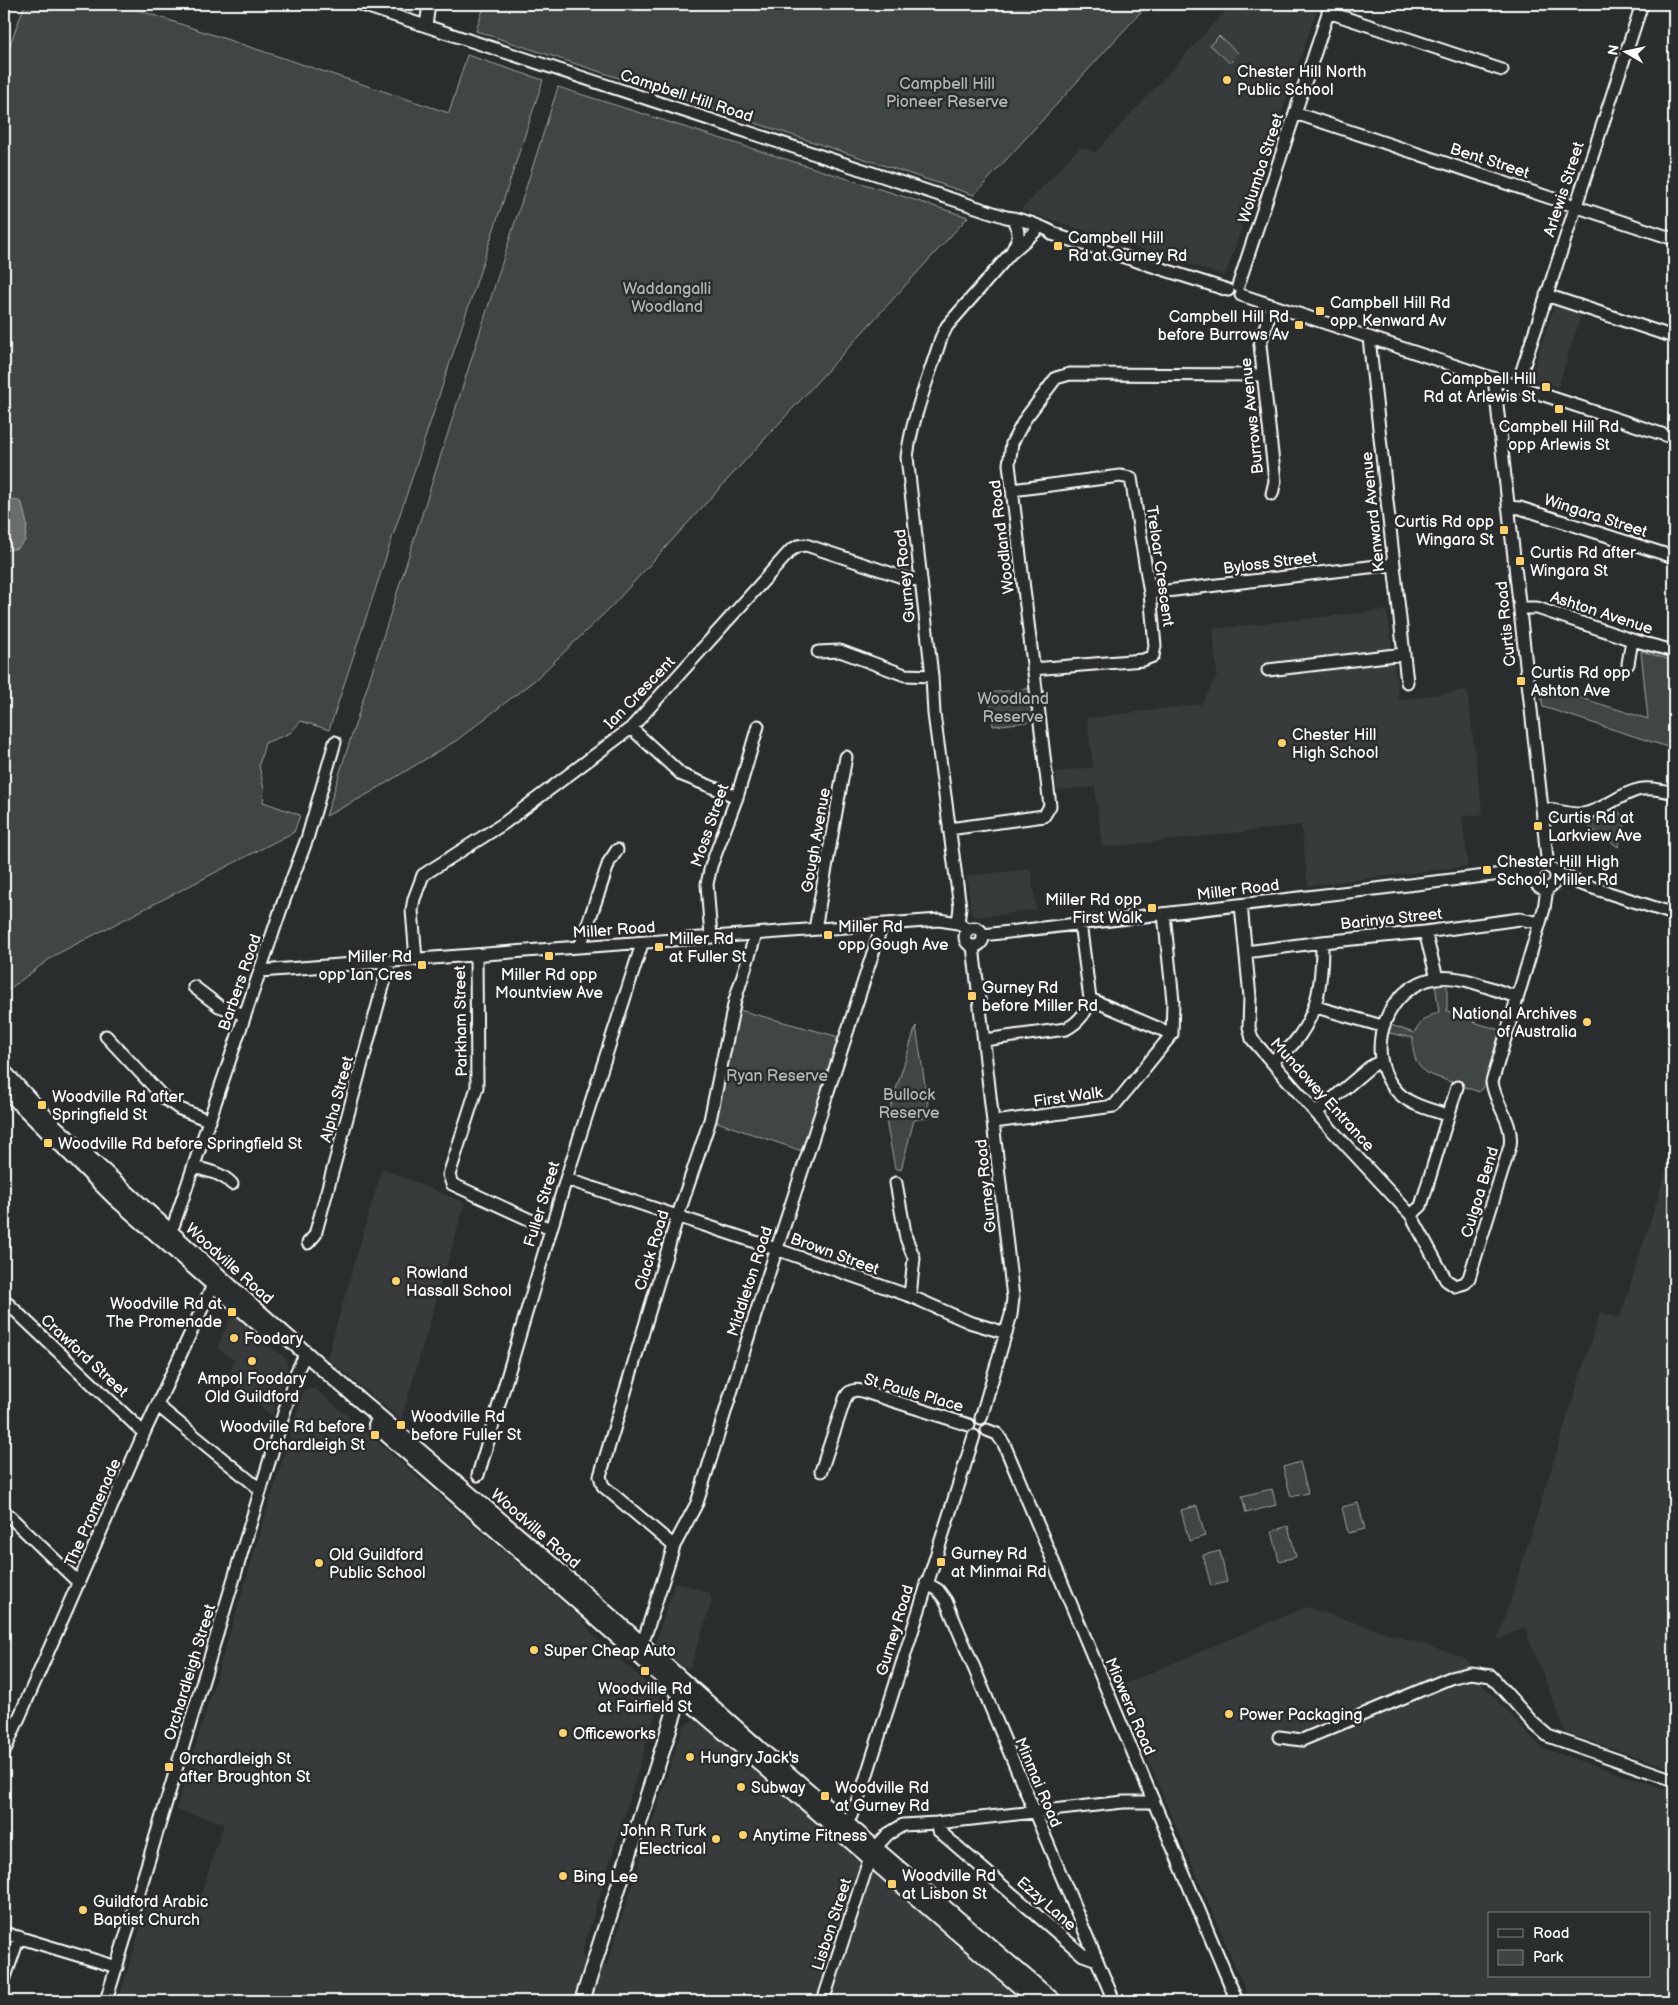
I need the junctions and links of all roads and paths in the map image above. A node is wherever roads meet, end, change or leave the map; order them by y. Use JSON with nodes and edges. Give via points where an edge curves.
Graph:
{"nodes":[{"id":1,"x":358,"y":4,"type":"edge"},
{"id":2,"x":429,"y":4,"type":"edge"},
{"id":3,"x":1642,"y":4,"type":"edge"},
{"id":4,"x":1330,"y":8,"type":"edge"},
{"id":5,"x":426,"y":26,"type":"junction"},
{"id":6,"x":1502,"y":70,"type":"dead end"},
{"id":7,"x":1295,"y":113,"type":"junction"},
{"id":8,"x":1574,"y":206,"type":"junction"},
{"id":9,"x":1010,"y":220,"type":"junction"},
{"id":10,"x":1036,"y":231,"type":"junction"},
{"id":11,"x":1058,"y":235,"type":"junction"},
{"id":12,"x":1674,"y":240,"type":"edge"},
{"id":13,"x":1010,"y":254,"type":"junction"},
{"id":14,"x":1236,"y":290,"type":"junction"},
{"id":15,"x":1546,"y":295,"type":"junction"},
{"id":16,"x":1272,"y":305,"type":"junction"},
{"id":17,"x":1674,"y":337,"type":"edge"},
{"id":18,"x":1369,"y":338,"type":"junction"},
{"id":19,"x":1263,"y":376,"type":"junction"},
{"id":20,"x":1494,"y":378,"type":"junction"},
{"id":21,"x":1517,"y":386,"type":"junction"},
{"id":22,"x":1674,"y":438,"type":"edge"},
{"id":23,"x":1012,"y":490,"type":"junction"},
{"id":24,"x":1272,"y":494,"type":"dead end"},
{"id":25,"x":1508,"y":507,"type":"junction"},
{"id":26,"x":1674,"y":557,"type":"edge"},
{"id":27,"x":1394,"y":564,"type":"junction"},
{"id":28,"x":920,"y":578,"type":"junction"},
{"id":29,"x":1150,"y":593,"type":"junction"},
{"id":30,"x":1520,"y":608,"type":"junction"},
{"id":31,"x":1632,"y":640,"type":"junction"},
{"id":32,"x":1674,"y":651,"type":"edge"},
{"id":33,"x":818,"y":652,"type":"dead end"},
{"id":34,"x":1404,"y":654,"type":"junction"},
{"id":35,"x":1628,"y":664,"type":"dead end"},
{"id":36,"x":1032,"y":669,"type":"junction"},
{"id":37,"x":1268,"y":670,"type":"dead end"},
{"id":38,"x":932,"y":676,"type":"junction"},
{"id":39,"x":1407,"y":682,"type":"dead end"},
{"id":40,"x":758,"y":726,"type":"dead end"},
{"id":41,"x":631,"y":728,"type":"junction"},
{"id":42,"x":334,"y":742,"type":"dead end"},
{"id":43,"x":846,"y":757,"type":"dead end"},
{"id":44,"x":1674,"y":793,"type":"edge"},
{"id":45,"x":737,"y":797,"type":"junction"},
{"id":46,"x":1542,"y":808,"type":"junction"},
{"id":47,"x":949,"y":829,"type":"junction"},
{"id":48,"x":617,"y":850,"type":"dead end"},
{"id":49,"x":1539,"y":872,"type":"junction"},
{"id":50,"x":1553,"y":881,"type":"junction"},
{"id":51,"x":1241,"y":906,"type":"junction"},
{"id":52,"x":1164,"y":914,"type":"junction"},
{"id":53,"x":1674,"y":914,"type":"edge"},
{"id":54,"x":958,"y":923,"type":"junction"},
{"id":55,"x":1080,"y":923,"type":"junction"},
{"id":56,"x":1540,"y":924,"type":"junction"},
{"id":57,"x":882,"y":925,"type":"junction"},
{"id":58,"x":815,"y":928,"type":"junction"},
{"id":59,"x":968,"y":930,"type":"junction"},
{"id":60,"x":1425,"y":932,"type":"junction"},
{"id":61,"x":756,"y":934,"type":"junction"},
{"id":62,"x":983,"y":935,"type":"junction"},
{"id":63,"x":711,"y":937,"type":"junction"},
{"id":64,"x":1322,"y":942,"type":"junction"},
{"id":65,"x":642,"y":944,"type":"junction"},
{"id":66,"x":973,"y":946,"type":"junction"},
{"id":67,"x":580,"y":947,"type":"junction"},
{"id":68,"x":1246,"y":952,"type":"junction"},
{"id":69,"x":476,"y":954,"type":"junction"},
{"id":70,"x":416,"y":959,"type":"junction"},
{"id":71,"x":390,"y":962,"type":"junction"},
{"id":72,"x":260,"y":971,"type":"junction"},
{"id":73,"x":1437,"y":978,"type":"junction"},
{"id":74,"x":194,"y":987,"type":"dead end"},
{"id":75,"x":1517,"y":998,"type":"junction"},
{"id":76,"x":1090,"y":999,"type":"junction"},
{"id":77,"x":1316,"y":1007,"type":"junction"},
{"id":78,"x":245,"y":1015,"type":"junction"},
{"id":79,"x":1382,"y":1026,"type":"junction"},
{"id":80,"x":1172,"y":1034,"type":"junction"},
{"id":81,"x":106,"y":1036,"type":"dead end"},
{"id":82,"x":984,"y":1040,"type":"junction"},
{"id":83,"x":1271,"y":1061,"type":"junction"},
{"id":84,"x":1381,"y":1061,"type":"junction"},
{"id":85,"x":4,"y":1072,"type":"edge"},
{"id":86,"x":1457,"y":1087,"type":"dead end"},
{"id":87,"x":4,"y":1088,"type":"edge"},
{"id":88,"x":1316,"y":1113,"type":"junction"},
{"id":89,"x":1447,"y":1115,"type":"junction"},
{"id":90,"x":210,"y":1121,"type":"junction"},
{"id":91,"x":994,"y":1122,"type":"junction"},
{"id":92,"x":194,"y":1168,"type":"junction"},
{"id":93,"x":566,"y":1179,"type":"junction"},
{"id":94,"x":896,"y":1183,"type":"dead end"},
{"id":95,"x":232,"y":1184,"type":"dead end"},
{"id":96,"x":678,"y":1215,"type":"junction"},
{"id":97,"x":1411,"y":1215,"type":"junction"},
{"id":98,"x":550,"y":1229,"type":"junction"},
{"id":99,"x":169,"y":1231,"type":"junction"},
{"id":100,"x":308,"y":1243,"type":"dead end"},
{"id":101,"x":776,"y":1249,"type":"junction"},
{"id":102,"x":1446,"y":1280,"type":"joint"},
{"id":103,"x":213,"y":1285,"type":"junction"},
{"id":104,"x":910,"y":1296,"type":"junction"},
{"id":105,"x":4,"y":1300,"type":"edge"},
{"id":106,"x":1006,"y":1333,"type":"junction"},
{"id":107,"x":304,"y":1357,"type":"junction"},
{"id":108,"x":158,"y":1406,"type":"junction"},
{"id":109,"x":981,"y":1418,"type":"junction"},
{"id":110,"x":969,"y":1425,"type":"junction"},
{"id":111,"x":987,"y":1430,"type":"junction"},
{"id":112,"x":144,"y":1433,"type":"junction"},
{"id":113,"x":974,"y":1436,"type":"junction"},
{"id":114,"x":821,"y":1471,"type":"dead end"},
{"id":115,"x":478,"y":1475,"type":"dead end"},
{"id":116,"x":261,"y":1490,"type":"junction"},
{"id":117,"x":4,"y":1511,"type":"edge"},
{"id":118,"x":674,"y":1546,"type":"junction"},
{"id":119,"x":79,"y":1583,"type":"junction"},
{"id":120,"x":926,"y":1583,"type":"junction"},
{"id":121,"x":639,"y":1643,"type":"junction"},
{"id":122,"x":684,"y":1690,"type":"junction"},
{"id":123,"x":7,"y":1736,"type":"edge"},
{"id":124,"x":1278,"y":1737,"type":"dead end"},
{"id":125,"x":4,"y":1752,"type":"edge"},
{"id":126,"x":1674,"y":1780,"type":"edge"},
{"id":127,"x":1154,"y":1802,"type":"junction"},
{"id":128,"x":1034,"y":1812,"type":"junction"},
{"id":129,"x":936,"y":1823,"type":"junction"},
{"id":130,"x":843,"y":1826,"type":"junction"},
{"id":131,"x":873,"y":1852,"type":"junction"},
{"id":132,"x":4,"y":1933,"type":"edge"},
{"id":133,"x":19,"y":1937,"type":"junction"},
{"id":134,"x":1097,"y":1960,"type":"junction"},
{"id":135,"x":117,"y":1967,"type":"junction"},
{"id":136,"x":4,"y":1980,"type":"edge"},
{"id":137,"x":106,"y":2001,"type":"edge"},
{"id":138,"x":582,"y":2001,"type":"edge"},
{"id":139,"x":823,"y":2001,"type":"edge"},
{"id":140,"x":1036,"y":2001,"type":"edge"},
{"id":141,"x":1054,"y":2001,"type":"edge"},
{"id":142,"x":1114,"y":2001,"type":"edge"},
{"id":143,"x":1237,"y":2001,"type":"edge"}],
"edges":[{"from":1,"to":5,"type":"street","name":"Campbell Hill Road"},
{"from":2,"to":5,"type":"street"},
{"from":3,"to":8,"type":"street","name":"Arlewis Street"},
{"from":4,"to":6,"type":"street"},
{"from":4,"to":7,"type":"street","name":"Wolumba Street"},
{"from":5,"to":9,"type":"street","name":"Campbell Hill Road"},
{"from":7,"to":8,"type":"street","name":"Bent Street"},
{"from":7,"to":14,"type":"street","name":"Wolumba Street"},
{"from":8,"to":12,"type":"street","name":"Bent Street"},
{"from":8,"to":15,"type":"street","name":"Arlewis Street"},
{"from":9,"to":10,"type":"street","name":"Campbell Hill Road"},
{"from":9,"to":11,"type":"street","name":"Campbell Hill Road","via":[[1018,218]]},
{"from":9,"to":13,"type":"street","name":"Gurney Road","via":[[1019,234]]},
{"from":10,"to":11,"type":"street","name":"Campbell Hill Road"},
{"from":10,"to":13,"type":"street","name":"Gurney Road"},
{"from":11,"to":14,"type":"street","name":"Campbell Hill Road"},
{"from":13,"to":28,"type":"street","name":"Gurney Road","via":[[947,326],[909,441],[907,457]]},
{"from":14,"to":16,"type":"street","name":"Campbell Hill Road"},
{"from":15,"to":17,"type":"street"},
{"from":15,"to":21,"type":"street","name":"Arlewis Street"},
{"from":16,"to":18,"type":"street","name":"Campbell Hill Road"},
{"from":16,"to":19,"type":"street","name":"Burrows Avenue","via":[[1260,345]]},
{"from":18,"to":20,"type":"street","name":"Campbell Hill Road"},
{"from":18,"to":27,"type":"street","name":"Kenward Avenue"},
{"from":19,"to":23,"type":"street","name":"Woodland Road","via":[[1070,374],[1056,378],[1025,418],[1012,443],[1009,464]]},
{"from":19,"to":24,"type":"street","name":"Burrows Avenue","via":[[1274,481]]},
{"from":20,"to":21,"type":"street","name":"Campbell Hill Road"},
{"from":20,"to":25,"type":"street","name":"Curtis Road"},
{"from":21,"to":22,"type":"street","name":"Campbell Hill Road"},
{"from":23,"to":29,"type":"street","name":"Treloar Crescent","via":[[1120,476],[1131,478]]},
{"from":23,"to":36,"type":"street","name":"Woodland Road"},
{"from":25,"to":26,"type":"street","name":"Wingara Street","via":[[1520,508]]},
{"from":25,"to":30,"type":"street","name":"Curtis Road"},
{"from":27,"to":29,"type":"street","name":"Byloss Street"},
{"from":27,"to":34,"type":"street","name":"Kenward Avenue"},
{"from":28,"to":38,"type":"street","name":"Gurney Road"},
{"from":28,"to":41,"type":"street","name":"Ian Crescent","via":[[912,580],[806,545],[798,546]]},
{"from":29,"to":36,"type":"street","name":"Treloar Crescent","via":[[1154,656],[1143,660]]},
{"from":30,"to":31,"type":"street","name":"Ashton Avenue","via":[[1537,608]]},
{"from":30,"to":46,"type":"street","name":"Curtis Road"},
{"from":31,"to":32,"type":"street","name":"Ashton Avenue"},
{"from":31,"to":35,"type":"street"},
{"from":33,"to":38,"type":"street","via":[[840,651],[905,676]]},
{"from":34,"to":37,"type":"street"},
{"from":34,"to":39,"type":"street","name":"Kenward Avenue"},
{"from":36,"to":47,"type":"street","name":"Woodland Road","via":[[1050,806],[1044,816]]},
{"from":38,"to":47,"type":"street","name":"Gurney Road"},
{"from":40,"to":45,"type":"street","name":"Moss Street"},
{"from":41,"to":45,"type":"street","via":[[682,775]]},
{"from":41,"to":70,"type":"street","name":"Ian Crescent","via":[[503,824],[424,875],[412,910]]},
{"from":42,"to":72,"type":"street","name":"Barbers Road","via":[[307,839]]},
{"from":43,"to":58,"type":"street","name":"Gough Avenue"},
{"from":44,"to":46,"type":"street","via":[[1642,788],[1597,810],[1581,814]]},
{"from":45,"to":63,"type":"street","name":"Moss Street","via":[[707,884]]},
{"from":46,"to":49,"type":"street","name":"Curtis Road","via":[[1547,859]]},
{"from":47,"to":54,"type":"street","name":"Gurney Road","via":[[960,907]]},
{"from":48,"to":67,"type":"street","via":[[608,862]]},
{"from":49,"to":50,"type":"street","via":[[1553,868]]},
{"from":49,"to":50,"type":"street","via":[[1540,887]]},
{"from":49,"to":51,"type":"street","name":"Miller Road"},
{"from":50,"to":53,"type":"street","via":[[1575,880]]},
{"from":50,"to":56,"type":"street","name":"Culgoa Bend"},
{"from":51,"to":52,"type":"street","name":"Miller Road"},
{"from":51,"to":68,"type":"street","name":"Mundowey Entrance"},
{"from":52,"to":55,"type":"street","name":"Miller Road"},
{"from":52,"to":80,"type":"street","via":[[1173,1001]]},
{"from":54,"to":57,"type":"street","name":"Miller Road","via":[[940,920]]},
{"from":54,"to":59,"type":"street","name":"Miller Road"},
{"from":55,"to":62,"type":"street","name":"Miller Road"},
{"from":55,"to":76,"type":"street"},
{"from":56,"to":60,"type":"street","name":"Barinya Street","via":[[1520,919]]},
{"from":56,"to":75,"type":"street","name":"Culgoa Bend"},
{"from":57,"to":58,"type":"street","name":"Miller Road"},
{"from":57,"to":101,"type":"street","name":"Middleton Road"},
{"from":58,"to":61,"type":"street","name":"Miller Road"},
{"from":59,"to":62,"type":"street","via":[[978,929]]},
{"from":59,"to":66,"type":"street","via":[[966,940]]},
{"from":60,"to":64,"type":"street","name":"Barinya Street"},
{"from":60,"to":73,"type":"street"},
{"from":61,"to":63,"type":"street","name":"Miller Road"},
{"from":61,"to":96,"type":"street","name":"Clack Road","via":[[735,1000],[710,1120]]},
{"from":62,"to":66,"type":"street","via":[[981,943]]},
{"from":63,"to":65,"type":"street","name":"Miller Road"},
{"from":64,"to":68,"type":"street","name":"Barinya Street"},
{"from":64,"to":77,"type":"street","via":[[1322,971]]},
{"from":65,"to":67,"type":"street","name":"Miller Road"},
{"from":65,"to":93,"type":"street","name":"Fuller Street"},
{"from":66,"to":82,"type":"street","name":"Gurney Road"},
{"from":67,"to":69,"type":"street","name":"Miller Road"},
{"from":68,"to":83,"type":"street","name":"Mundowey Entrance","via":[[1249,1027],[1252,1039]]},
{"from":69,"to":70,"type":"street","name":"Miller Road"},
{"from":69,"to":98,"type":"street","name":"Parkham Street","via":[[477,1087],[449,1175],[452,1184]]},
{"from":70,"to":71,"type":"street","name":"Miller Road"},
{"from":71,"to":72,"type":"street","name":"Miller Road"},
{"from":71,"to":100,"type":"street","name":"Alpha Street","via":[[315,1235]]},
{"from":72,"to":78,"type":"street","name":"Barbers Road"},
{"from":73,"to":75,"type":"street","via":[[1461,980]]},
{"from":73,"to":79,"type":"street","via":[[1417,984],[1406,992],[1393,1005]]},
{"from":74,"to":78,"type":"street","via":[[219,1006]]},
{"from":75,"to":102,"type":"street","name":"Culgoa Bend","via":[[1492,1082],[1511,1130],[1510,1146],[1469,1278],[1460,1286],[1451,1285]]},
{"from":76,"to":80,"type":"street"},
{"from":76,"to":82,"type":"street","via":[[1088,1008],[1074,1025],[1066,1029]]},
{"from":77,"to":79,"type":"street"},
{"from":77,"to":83,"type":"street","via":[[1292,1045]]},
{"from":78,"to":90,"type":"street","name":"Barbers Road"},
{"from":79,"to":84,"type":"street"},
{"from":80,"to":91,"type":"street","name":"First Walk","via":[[1114,1106]]},
{"from":81,"to":90,"type":"street","via":[[164,1098],[180,1109]]},
{"from":82,"to":91,"type":"street","name":"Gurney Road"},
{"from":83,"to":88,"type":"street","name":"Mundowey Entrance"},
{"from":84,"to":88,"type":"street"},
{"from":84,"to":89,"type":"street","via":[[1386,1076],[1403,1098]]},
{"from":85,"to":99,"type":"main road","name":"Woodville Road","via":[[56,1128]]},
{"from":86,"to":89,"type":"street"},
{"from":87,"to":103,"type":"main road","name":"Woodville Road","via":[[115,1198]]},
{"from":88,"to":97,"type":"street","name":"Mundowey Entrance"},
{"from":89,"to":97,"type":"street","via":[[1420,1206]]},
{"from":90,"to":92,"type":"street","name":"Barbers Road"},
{"from":91,"to":106,"type":"street","name":"Gurney Road","via":[[1013,1298]]},
{"from":92,"to":95,"type":"street","via":[[218,1174]]},
{"from":92,"to":99,"type":"street","name":"Barbers Road"},
{"from":93,"to":96,"type":"street","name":"Brown Street"},
{"from":93,"to":98,"type":"street","name":"Fuller Street"},
{"from":94,"to":104,"type":"street","via":[[906,1238],[914,1258]]},
{"from":96,"to":101,"type":"street","name":"Brown Street"},
{"from":96,"to":118,"type":"street","name":"Clack Road","via":[[600,1476],[602,1486]]},
{"from":97,"to":102,"type":"street","name":"Mundowey Entrance"},
{"from":98,"to":115,"type":"street","name":"Fuller Street"},
{"from":99,"to":107,"type":"main road","name":"Woodville Road"},
{"from":101,"to":104,"type":"street","name":"Brown Street"},
{"from":101,"to":118,"type":"street","name":"Middleton Road","via":[[697,1503]]},
{"from":103,"to":107,"type":"main road","name":"Woodville Road"},
{"from":103,"to":108,"type":"street","name":"The Promenade"},
{"from":104,"to":106,"type":"street","name":"Brown Street","via":[[970,1322]]},
{"from":105,"to":112,"type":"street","name":"Crawford Street"},
{"from":106,"to":109,"type":"street","name":"Gurney Road"},
{"from":107,"to":116,"type":"street","name":"Orchardleigh Street"},
{"from":107,"to":121,"type":"main road","name":"Woodville Road","via":[[470,1493]]},
{"from":107,"to":122,"type":"main road","name":"Woodville Road","via":[[637,1654]]},
{"from":108,"to":112,"type":"street","name":"The Promenade"},
{"from":108,"to":116,"type":"street"},
{"from":109,"to":110,"type":"street","via":[[975,1418]]},
{"from":109,"to":111,"type":"street"},
{"from":110,"to":113,"type":"street"},
{"from":110,"to":114,"type":"street","name":"St Pauls Place","via":[[848,1388]]},
{"from":111,"to":113,"type":"street","via":[[980,1437]]},
{"from":111,"to":127,"type":"street","name":"Miowera Road","via":[[997,1434],[1004,1444]]},
{"from":112,"to":119,"type":"street","name":"The Promenade"},
{"from":113,"to":120,"type":"street","name":"Gurney Road"},
{"from":116,"to":135,"type":"street","name":"Orchardleigh Street"},
{"from":117,"to":119,"type":"street"},
{"from":118,"to":121,"type":"street","name":"Middleton Road","via":[[645,1636]]},
{"from":119,"to":123,"type":"street","name":"The Promenade"},
{"from":120,"to":128,"type":"street","name":"Minmai Road","via":[[938,1590],[946,1601]]},
{"from":120,"to":130,"type":"street","name":"Gurney Road","via":[[863,1787]]},
{"from":121,"to":122,"type":"main road","name":"Woodville Road"},
{"from":122,"to":130,"type":"main road","name":"Woodville Road"},
{"from":122,"to":138,"type":"main road"},
{"from":123,"to":125,"type":"street","name":"The Promenade"},
{"from":124,"to":126,"type":"street","via":[[1302,1740],[1471,1672],[1491,1676],[1548,1736]]},
{"from":127,"to":128,"type":"street","via":[[1123,1802]]},
{"from":127,"to":143,"type":"street","name":"Miowera Road"},
{"from":128,"to":129,"type":"street"},
{"from":128,"to":134,"type":"street","name":"Minmai Road"},
{"from":129,"to":131,"type":"street","via":[[903,1825],[888,1834]]},
{"from":129,"to":134,"type":"street","name":"Ezzy Lane","via":[[938,1830],[1083,1955]]},
{"from":130,"to":131,"type":"main road","name":"Woodville Road"},
{"from":131,"to":139,"type":"street","name":"Lisbon Street"},
{"from":131,"to":140,"type":"main road","name":"Woodville Road"},
{"from":131,"to":141,"type":"main road","name":"Woodville Road"},
{"from":132,"to":133,"type":"street"},
{"from":133,"to":135,"type":"street"},
{"from":133,"to":136,"type":"street"},
{"from":134,"to":142,"type":"street","name":"Minmai Road"},
{"from":135,"to":137,"type":"street","name":"Orchardleigh Street"}]}
